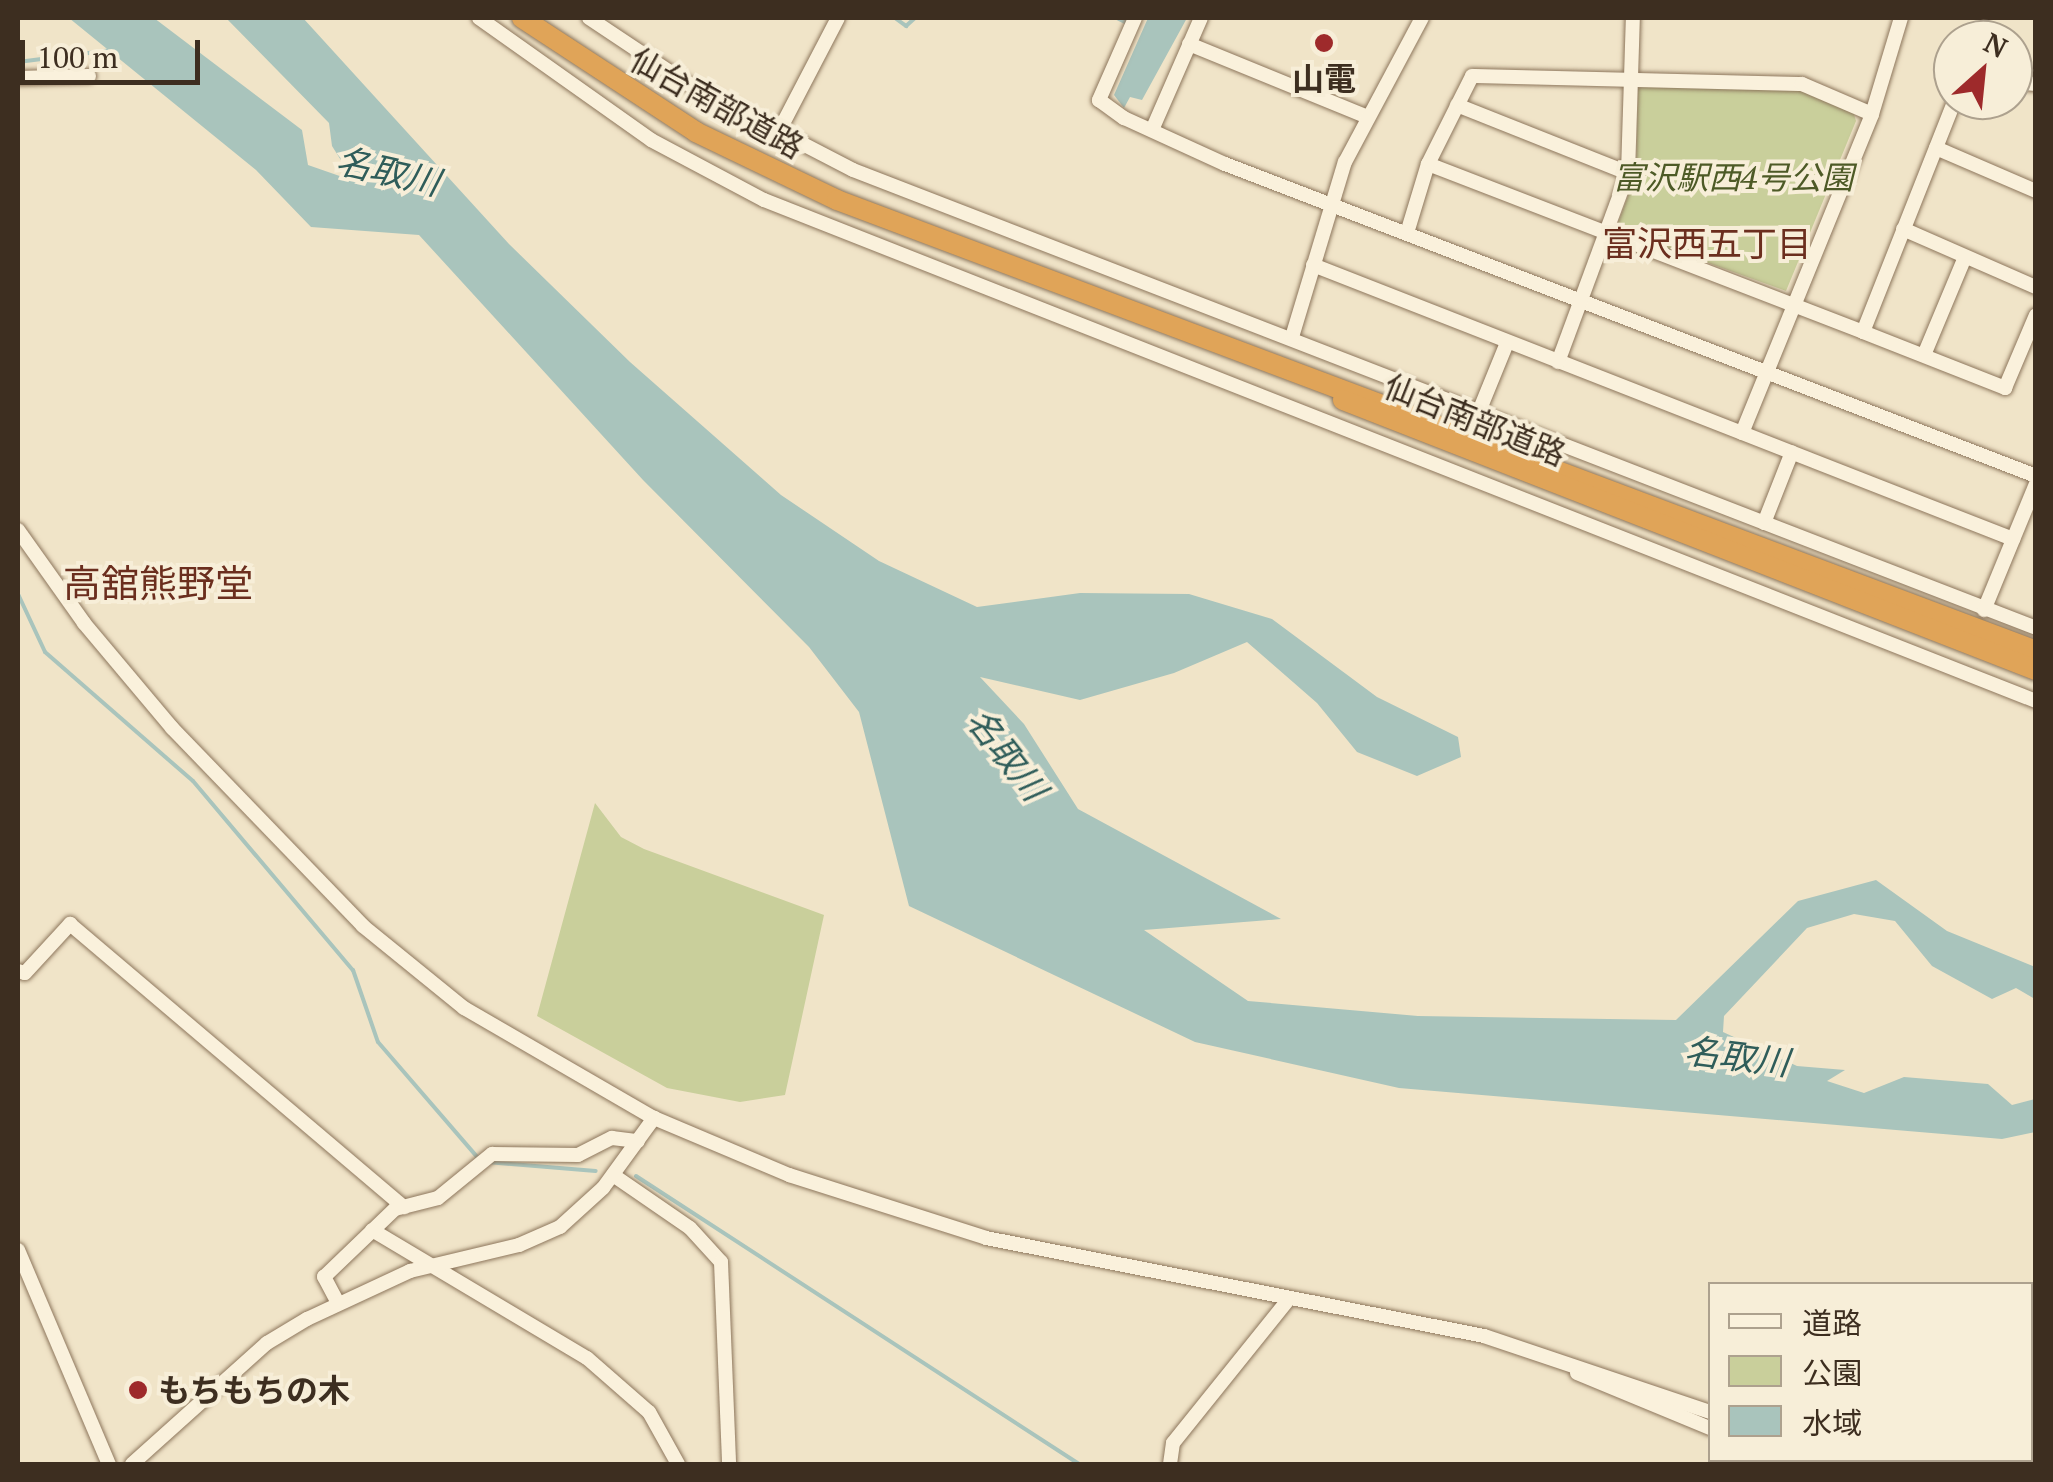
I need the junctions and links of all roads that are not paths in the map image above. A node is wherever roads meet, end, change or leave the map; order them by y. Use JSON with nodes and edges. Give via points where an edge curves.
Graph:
{"nodes":[{"id":1,"x":479,"y":18,"type":"edge"},
{"id":2,"x":522,"y":18,"type":"edge"},
{"id":3,"x":589,"y":18,"type":"edge"},
{"id":4,"x":838,"y":18,"type":"edge"},
{"id":5,"x":1135,"y":18,"type":"edge"},
{"id":6,"x":1201,"y":18,"type":"edge"},
{"id":7,"x":1422,"y":18,"type":"edge"},
{"id":8,"x":1633,"y":18,"type":"edge"},
{"id":9,"x":1900,"y":18,"type":"edge"},
{"id":10,"x":1190,"y":44,"type":"junction"},
{"id":11,"x":89,"y":76,"type":"dead end"},
{"id":12,"x":18,"y":78,"type":"edge"},
{"id":13,"x":1632,"y":78,"type":"junction"},
{"id":14,"x":1457,"y":104,"type":"junction"},
{"id":15,"x":1872,"y":114,"type":"junction"},
{"id":16,"x":1368,"y":117,"type":"junction"},
{"id":17,"x":1947,"y":120,"type":"edge"},
{"id":18,"x":1152,"y":130,"type":"junction"},
{"id":19,"x":777,"y":135,"type":"junction"},
{"id":20,"x":1936,"y":148,"type":"junction"},
{"id":21,"x":1428,"y":164,"type":"junction"},
{"id":22,"x":1628,"y":173,"type":"junction"},
{"id":23,"x":2036,"y":191,"type":"edge"},
{"id":24,"x":1333,"y":204,"type":"junction"},
{"id":25,"x":894,"y":222,"type":"junction"},
{"id":26,"x":1904,"y":229,"type":"junction"},
{"id":27,"x":1606,"y":232,"type":"junction"},
{"id":28,"x":1407,"y":233,"type":"junction"},
{"id":29,"x":1965,"y":257,"type":"junction"},
{"id":30,"x":1312,"y":265,"type":"junction"},
{"id":31,"x":2036,"y":287,"type":"edge"},
{"id":32,"x":1581,"y":300,"type":"junction"},
{"id":33,"x":1795,"y":305,"type":"junction"},
{"id":34,"x":2036,"y":315,"type":"edge"},
{"id":35,"x":1863,"y":332,"type":"junction"},
{"id":36,"x":1292,"y":337,"type":"junction"},
{"id":37,"x":1507,"y":343,"type":"junction"},
{"id":38,"x":2029,"y":349,"type":"edge"},
{"id":39,"x":1924,"y":355,"type":"junction"},
{"id":40,"x":1558,"y":362,"type":"junction"},
{"id":41,"x":1767,"y":372,"type":"junction"},
{"id":42,"x":1480,"y":409,"type":"junction"},
{"id":43,"x":1742,"y":433,"type":"junction"},
{"id":44,"x":1792,"y":452,"type":"junction"},
{"id":45,"x":2036,"y":476,"type":"edge"},
{"id":46,"x":2036,"y":484,"type":"edge"},
{"id":47,"x":1764,"y":523,"type":"junction"},
{"id":48,"x":18,"y":530,"type":"edge"},
{"id":49,"x":2013,"y":539,"type":"junction"},
{"id":50,"x":24,"y":544,"type":"edge"},
{"id":51,"x":1984,"y":610,"type":"junction"},
{"id":52,"x":2036,"y":628,"type":"edge"},
{"id":53,"x":2036,"y":650,"type":"edge"},
{"id":54,"x":2036,"y":670,"type":"edge"},
{"id":55,"x":2036,"y":701,"type":"edge"},
{"id":56,"x":18,"y":971,"type":"edge"},
{"id":57,"x":654,"y":1118,"type":"junction"},
{"id":58,"x":638,"y":1141,"type":"junction"},
{"id":59,"x":613,"y":1176,"type":"junction"},
{"id":60,"x":404,"y":1206,"type":"junction"},
{"id":61,"x":372,"y":1230,"type":"junction"},
{"id":62,"x":18,"y":1250,"type":"edge"},
{"id":63,"x":428,"y":1267,"type":"junction"},
{"id":64,"x":1288,"y":1300,"type":"junction"},
{"id":65,"x":338,"y":1303,"type":"junction"},
{"id":66,"x":1537,"y":1351,"type":"junction"},
{"id":67,"x":1708,"y":1411,"type":"edge"},
{"id":68,"x":1708,"y":1427,"type":"edge"},
{"id":69,"x":109,"y":1464,"type":"edge"},
{"id":70,"x":132,"y":1464,"type":"edge"},
{"id":71,"x":678,"y":1464,"type":"edge"},
{"id":72,"x":729,"y":1464,"type":"edge"},
{"id":73,"x":1170,"y":1464,"type":"edge"}],
"edges":[{"from":1,"to":55,"type":"street","via":[[651,140],[764,200]]},
{"from":2,"to":25,"type":"highway","name":"仙台南部道路","via":[[696,132]]},
{"from":3,"to":19,"type":"street"},
{"from":4,"to":19,"type":"street"},
{"from":5,"to":18,"type":"street","via":[[1100,100]]},
{"from":6,"to":10,"type":"street"},
{"from":7,"to":16,"type":"street"},
{"from":8,"to":13,"type":"street"},
{"from":9,"to":15,"type":"street"},
{"from":10,"to":16,"type":"street"},
{"from":10,"to":18,"type":"street"},
{"from":11,"to":12,"type":"street"},
{"from":13,"to":14,"type":"street","via":[[1472,76]]},
{"from":13,"to":15,"type":"street","via":[[1802,84]]},
{"from":13,"to":22,"type":"street"},
{"from":14,"to":21,"type":"street"},
{"from":14,"to":22,"type":"street"},
{"from":15,"to":33,"type":"street"},
{"from":16,"to":24,"type":"street"},
{"from":17,"to":20,"type":"street"},
{"from":18,"to":24,"type":"street"},
{"from":19,"to":36,"type":"street","via":[[1079,259]]},
{"from":20,"to":23,"type":"street"},
{"from":20,"to":26,"type":"street"},
{"from":21,"to":27,"type":"street"},
{"from":21,"to":28,"type":"street"},
{"from":22,"to":27,"type":"street"},
{"from":24,"to":28,"type":"street"},
{"from":24,"to":30,"type":"street"},
{"from":25,"to":53,"type":"highway","name":"仙台南部道路"},
{"from":25,"to":54,"type":"highway","name":"仙台南部道路"},
{"from":26,"to":29,"type":"street"},
{"from":26,"to":35,"type":"street"},
{"from":27,"to":32,"type":"street"},
{"from":27,"to":33,"type":"street"},
{"from":28,"to":32,"type":"street"},
{"from":29,"to":31,"type":"street"},
{"from":29,"to":39,"type":"street"},
{"from":30,"to":36,"type":"street"},
{"from":30,"to":37,"type":"street"},
{"from":32,"to":40,"type":"street"},
{"from":32,"to":41,"type":"street"},
{"from":33,"to":35,"type":"street"},
{"from":33,"to":41,"type":"street"},
{"from":34,"to":38,"type":"street"},
{"from":35,"to":39,"type":"street"},
{"from":36,"to":42,"type":"street"},
{"from":37,"to":40,"type":"street"},
{"from":37,"to":42,"type":"street"},
{"from":38,"to":39,"type":"street","via":[[2004,388]]},
{"from":40,"to":43,"type":"street"},
{"from":41,"to":43,"type":"street"},
{"from":41,"to":45,"type":"street"},
{"from":42,"to":47,"type":"street"},
{"from":43,"to":44,"type":"street"},
{"from":44,"to":47,"type":"street"},
{"from":44,"to":49,"type":"street"},
{"from":46,"to":49,"type":"street"},
{"from":47,"to":51,"type":"street"},
{"from":48,"to":50,"type":"street"},
{"from":49,"to":51,"type":"street"},
{"from":50,"to":57,"type":"street","via":[[172,728],[363,926],[464,1008]]},
{"from":51,"to":52,"type":"street"},
{"from":56,"to":60,"type":"street","via":[[25,973],[70,924]]},
{"from":57,"to":58,"type":"street"},
{"from":57,"to":64,"type":"street","via":[[788,1174],[986,1238]]},
{"from":58,"to":59,"type":"street"},
{"from":58,"to":60,"type":"street","via":[[612,1138],[578,1155],[492,1154],[438,1198]]},
{"from":59,"to":63,"type":"street","via":[[560,1227],[519,1245]]},
{"from":59,"to":72,"type":"street","via":[[690,1228],[721,1262]]},
{"from":60,"to":61,"type":"street"},
{"from":61,"to":63,"type":"street"},
{"from":61,"to":65,"type":"street","via":[[324,1277]]},
{"from":62,"to":69,"type":"street"},
{"from":63,"to":65,"type":"street"},
{"from":63,"to":71,"type":"street","via":[[587,1358],[649,1412]]},
{"from":64,"to":66,"type":"street","via":[[1392,1315]]},
{"from":64,"to":73,"type":"street","via":[[1173,1443]]},
{"from":65,"to":70,"type":"street","via":[[267,1344]]},
{"from":66,"to":67,"type":"street"},
{"from":66,"to":68,"type":"street"}]}
